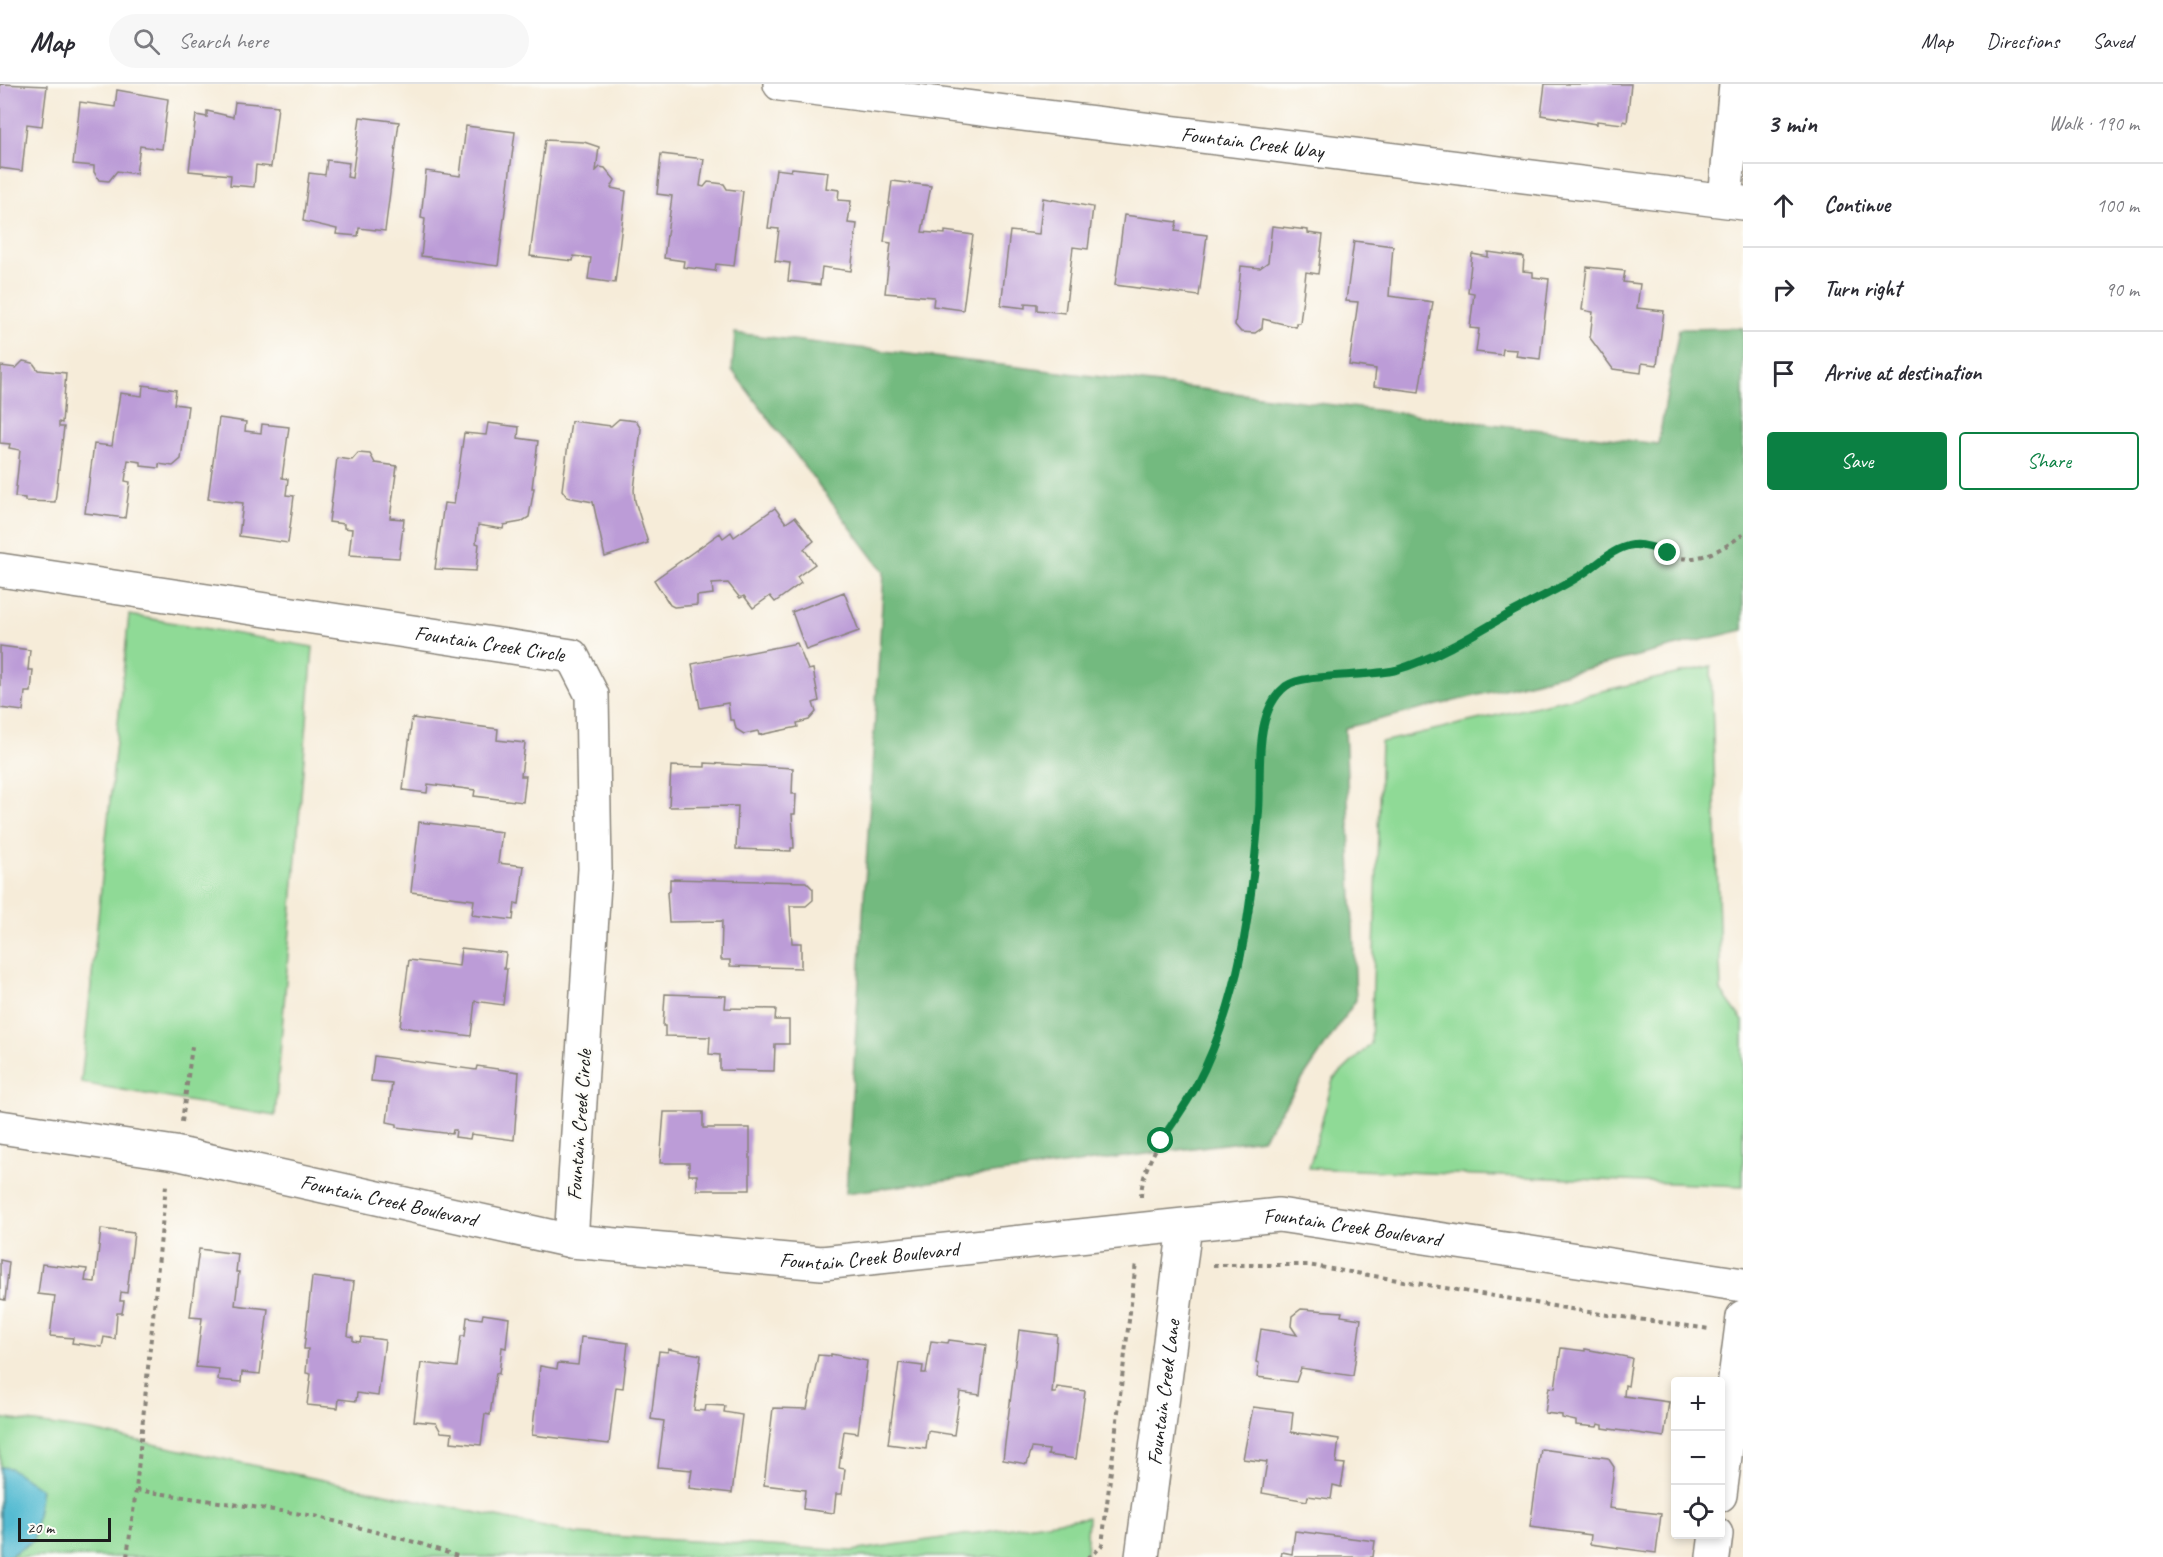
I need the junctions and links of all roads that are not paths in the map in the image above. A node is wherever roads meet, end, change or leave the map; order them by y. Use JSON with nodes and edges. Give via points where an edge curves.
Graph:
{"nodes":[{"id":1,"x":780,"y":84,"type":"edge"},
{"id":2,"x":1736,"y":84,"type":"edge"},
{"id":3,"x":1015,"y":98,"type":"edge"},
{"id":4,"x":1737,"y":200,"type":"edge"},
{"id":5,"x":0,"y":570,"type":"edge"},
{"id":6,"x":0,"y":1127,"type":"edge"},
{"id":7,"x":1185,"y":1226,"type":"junction"},
{"id":8,"x":571,"y":1241,"type":"junction"},
{"id":9,"x":1743,"y":1285,"type":"edge"},
{"id":10,"x":1742,"y":1325,"type":"edge"},
{"id":11,"x":1721,"y":1485,"type":"edge"},
{"id":12,"x":1715,"y":1539,"type":"edge"},
{"id":13,"x":1143,"y":1557,"type":"edge"},
{"id":14,"x":1713,"y":1557,"type":"edge"}],
"edges":[{"from":1,"to":3,"type":"street","name":"Fountain Creek Way"},
{"from":2,"to":4,"type":"street"},
{"from":3,"to":4,"type":"street","name":"Fountain Creek Way"},
{"from":5,"to":8,"type":"street","name":"Fountain Creek Circle","via":[[572,656],[592,695],[595,869]]},
{"from":6,"to":8,"type":"street","name":"Fountain Creek Boulevard","via":[[170,1168]]},
{"from":7,"to":8,"type":"street","name":"Fountain Creek Boulevard","via":[[822,1263]]},
{"from":7,"to":9,"type":"street","name":"Fountain Creek Boulevard","via":[[1279,1215]]},
{"from":7,"to":13,"type":"street","name":"Fountain Creek Lane"},
{"from":10,"to":11,"type":"street"},
{"from":12,"to":14,"type":"street"}]}
